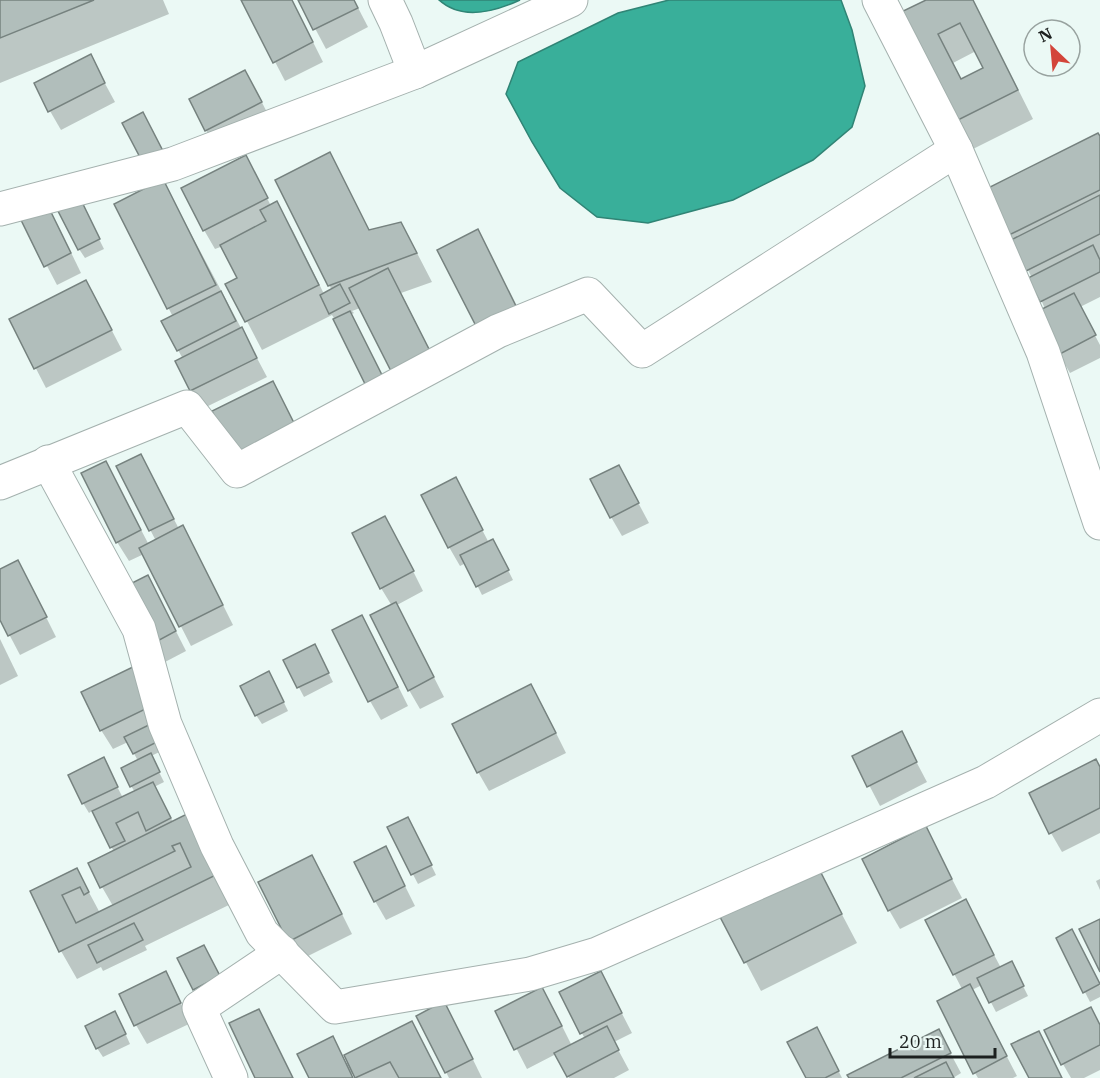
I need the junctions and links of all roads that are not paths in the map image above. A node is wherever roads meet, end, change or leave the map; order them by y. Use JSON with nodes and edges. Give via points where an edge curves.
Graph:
{"nodes":[{"id":1,"x":385,"y":0,"type":"edge"},
{"id":2,"x":571,"y":0,"type":"edge"},
{"id":3,"x":883,"y":1,"type":"edge"},
{"id":4,"x":415,"y":72,"type":"junction"},
{"id":5,"x":956,"y":150,"type":"junction"},
{"id":6,"x":0,"y":210,"type":"edge"},
{"id":7,"x":48,"y":462,"type":"junction"},
{"id":8,"x":0,"y":483,"type":"edge"},
{"id":9,"x":1100,"y":523,"type":"edge"},
{"id":10,"x":1100,"y":715,"type":"edge"},
{"id":11,"x":282,"y":952,"type":"junction"},
{"id":12,"x":231,"y":1078,"type":"edge"}],
"edges":[{"from":1,"to":4,"type":"street"},
{"from":2,"to":4,"type":"street"},
{"from":3,"to":5,"type":"street"},
{"from":4,"to":6,"type":"street","via":[[173,164]]},
{"from":5,"to":7,"type":"street","via":[[642,351],[588,294],[498,331],[237,471],[186,407]]},
{"from":5,"to":9,"type":"street","via":[[1043,352]]},
{"from":7,"to":8,"type":"street"},
{"from":7,"to":11,"type":"street","via":[[139,629],[165,724],[217,846],[262,933]]},
{"from":10,"to":11,"type":"street","via":[[986,782],[597,954],[530,974],[335,1007]]},
{"from":11,"to":12,"type":"street","via":[[199,1008]]}]}
